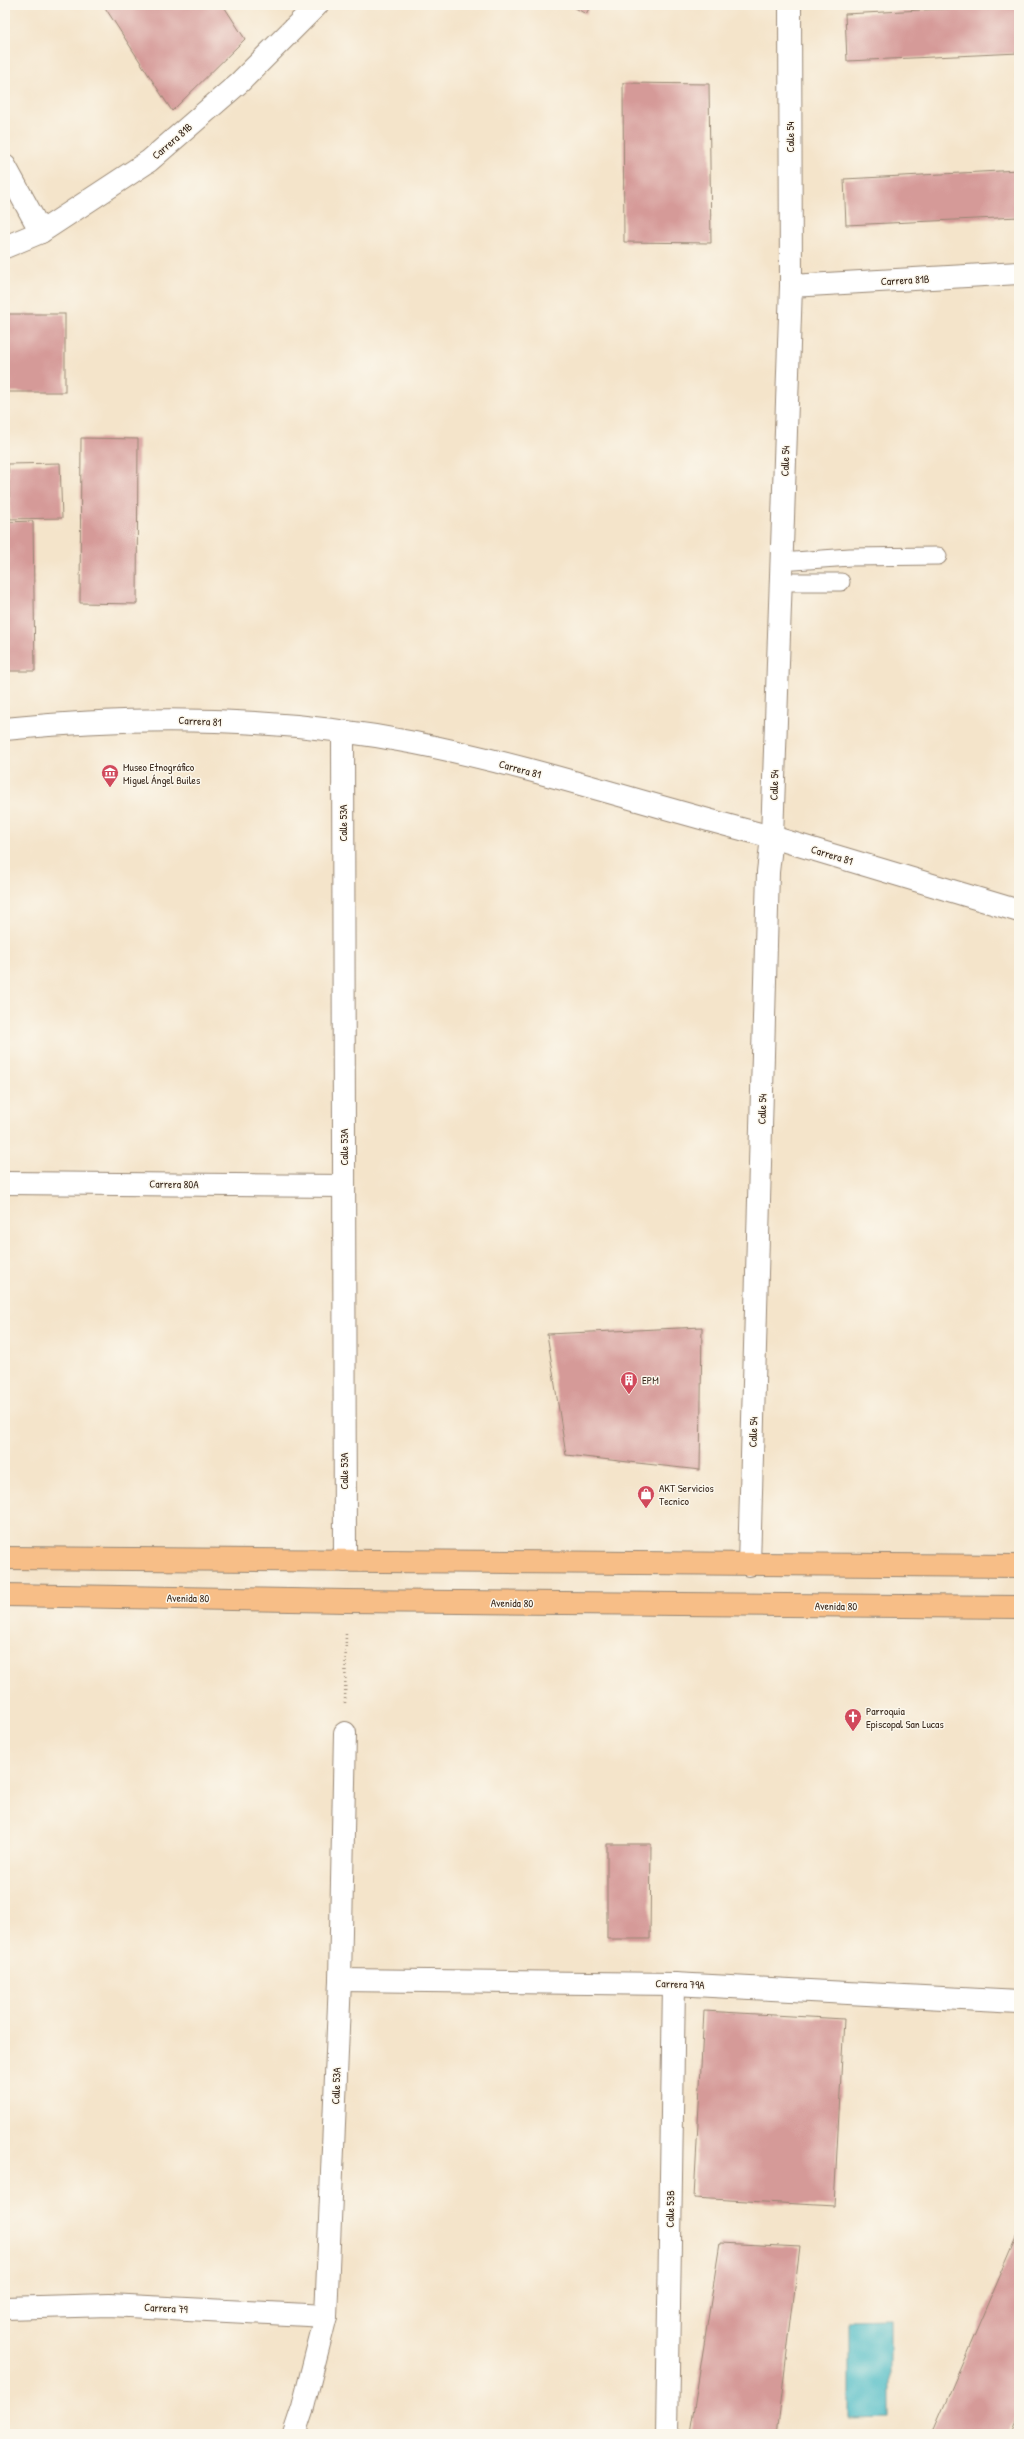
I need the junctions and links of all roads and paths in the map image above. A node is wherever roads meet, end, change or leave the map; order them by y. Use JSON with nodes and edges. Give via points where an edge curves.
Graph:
{"nodes":[{"id":1,"x":317,"y":5,"type":"edge"},
{"id":2,"x":790,"y":5,"type":"edge"},
{"id":3,"x":5,"y":166,"type":"edge"},
{"id":4,"x":41,"y":232,"type":"junction"},
{"id":5,"x":5,"y":247,"type":"edge"},
{"id":6,"x":1019,"y":273,"type":"edge"},
{"id":7,"x":791,"y":286,"type":"junction"},
{"id":8,"x":938,"y":556,"type":"dead end"},
{"id":9,"x":781,"y":572,"type":"junction"},
{"id":10,"x":841,"y":582,"type":"dead end"},
{"id":11,"x":5,"y":729,"type":"edge"},
{"id":12,"x":342,"y":733,"type":"junction"},
{"id":13,"x":772,"y":837,"type":"junction"},
{"id":14,"x":1019,"y":911,"type":"edge"},
{"id":15,"x":5,"y":1183,"type":"edge"},
{"id":16,"x":344,"y":1186,"type":"junction"},
{"id":17,"x":5,"y":1558,"type":"edge"},
{"id":18,"x":345,"y":1561,"type":"junction"},
{"id":19,"x":749,"y":1565,"type":"junction"},
{"id":20,"x":1019,"y":1566,"type":"edge"},
{"id":21,"x":5,"y":1595,"type":"edge"},
{"id":22,"x":1019,"y":1608,"type":"edge"},
{"id":23,"x":346,"y":1630,"type":"dead end"},
{"id":24,"x":345,"y":1733,"type":"joint"},
{"id":25,"x":340,"y":1980,"type":"junction"},
{"id":26,"x":674,"y":1984,"type":"junction"},
{"id":27,"x":1019,"y":2002,"type":"edge"},
{"id":28,"x":5,"y":2308,"type":"edge"},
{"id":29,"x":326,"y":2316,"type":"junction"},
{"id":30,"x":294,"y":2434,"type":"edge"},
{"id":31,"x":667,"y":2434,"type":"edge"}],
"edges":[{"from":1,"to":4,"type":"street","name":"Carrera 81B","via":[[240,82],[149,161]]},
{"from":2,"to":7,"type":"street","name":"Calle 54"},
{"from":3,"to":4,"type":"street"},
{"from":4,"to":5,"type":"street","name":"Carrera 81B"},
{"from":6,"to":7,"type":"street","name":"Carrera 81B"},
{"from":7,"to":9,"type":"street","name":"Calle 54"},
{"from":8,"to":9,"type":"lane","via":[[850,557]]},
{"from":9,"to":10,"type":"lane"},
{"from":9,"to":13,"type":"street","name":"Calle 54"},
{"from":11,"to":12,"type":"street","name":"Carrera 81","via":[[153,719],[275,725]]},
{"from":12,"to":13,"type":"street","name":"Carrera 81","via":[[415,743]]},
{"from":12,"to":16,"type":"street","name":"Calle 53A"},
{"from":13,"to":14,"type":"street","name":"Carrera 81"},
{"from":13,"to":19,"type":"street","name":"Calle 54","via":[[768,872]]},
{"from":15,"to":16,"type":"street","name":"Carrera 80A"},
{"from":16,"to":18,"type":"street","name":"Calle 53A"},
{"from":17,"to":18,"type":"main road"},
{"from":18,"to":19,"type":"main road"},
{"from":19,"to":20,"type":"main road"},
{"from":21,"to":22,"type":"main road","name":"Avenida 80"},
{"from":23,"to":24,"type":"path"},
{"from":24,"to":25,"type":"street","name":"Calle 53A"},
{"from":25,"to":26,"type":"street","name":"Carrera 79A"},
{"from":25,"to":29,"type":"street","name":"Calle 53A"},
{"from":26,"to":27,"type":"street","name":"Carrera 79A"},
{"from":26,"to":31,"type":"street","name":"Calle 53B"},
{"from":28,"to":29,"type":"street","name":"Carrera 79","via":[[109,2305]]},
{"from":29,"to":30,"type":"street","name":"Calle 53A"}]}
